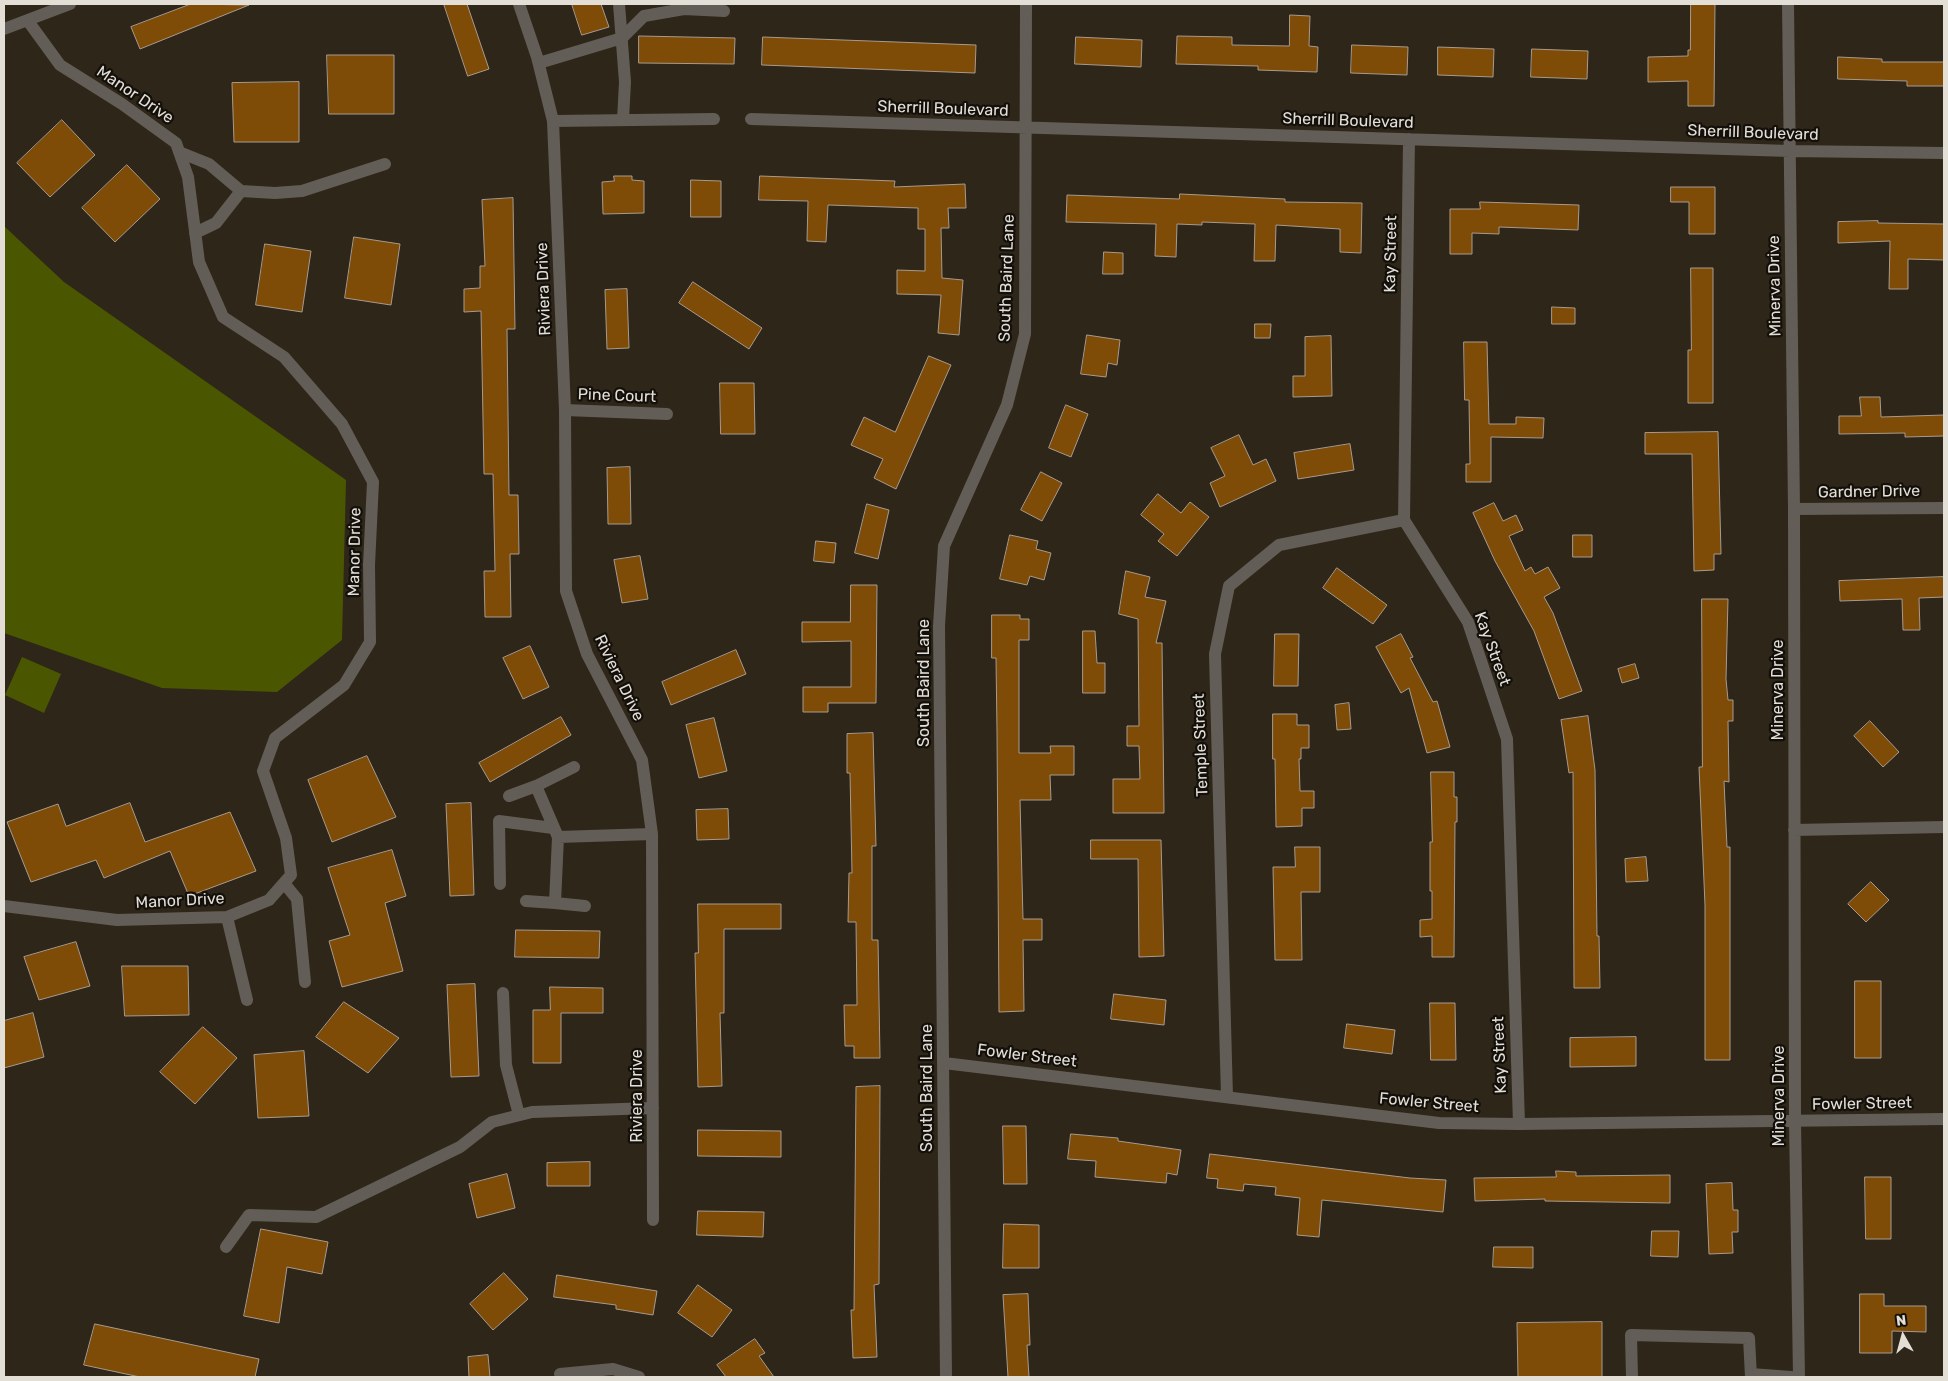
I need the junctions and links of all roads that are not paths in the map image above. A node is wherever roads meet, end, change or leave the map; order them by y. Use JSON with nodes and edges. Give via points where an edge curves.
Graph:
{"nodes":[{"id":1,"x":70,"y":4,"type":"edge"},
{"id":2,"x":519,"y":4,"type":"edge"},
{"id":3,"x":619,"y":4,"type":"edge"},
{"id":4,"x":1026,"y":4,"type":"edge"},
{"id":5,"x":1788,"y":4,"type":"edge"},
{"id":6,"x":724,"y":11,"type":"dead end"},
{"id":7,"x":28,"y":21,"type":"junction"},
{"id":8,"x":4,"y":29,"type":"edge"},
{"id":9,"x":622,"y":38,"type":"junction"},
{"id":10,"x":539,"y":62,"type":"junction"},
{"id":11,"x":714,"y":119,"type":"dead end"},
{"id":12,"x":750,"y":119,"type":"dead end"},
{"id":13,"x":623,"y":120,"type":"junction"},
{"id":14,"x":553,"y":121,"type":"junction"},
{"id":15,"x":1026,"y":127,"type":"junction"},
{"id":16,"x":1409,"y":139,"type":"junction"},
{"id":17,"x":1790,"y":151,"type":"junction"},
{"id":18,"x":179,"y":152,"type":"junction"},
{"id":19,"x":1944,"y":153,"type":"edge"},
{"id":20,"x":385,"y":164,"type":"dead end"},
{"id":21,"x":241,"y":191,"type":"junction"},
{"id":22,"x":195,"y":233,"type":"junction"},
{"id":23,"x":565,"y":410,"type":"junction"},
{"id":24,"x":667,"y":414,"type":"dead end"},
{"id":25,"x":1944,"y":508,"type":"edge"},
{"id":26,"x":1794,"y":509,"type":"junction"},
{"id":27,"x":1404,"y":520,"type":"junction"},
{"id":28,"x":574,"y":767,"type":"dead end"},
{"id":29,"x":536,"y":786,"type":"junction"},
{"id":30,"x":509,"y":796,"type":"dead end"},
{"id":31,"x":1944,"y":827,"type":"edge"},
{"id":32,"x":1794,"y":830,"type":"junction"},
{"id":33,"x":555,"y":832,"type":"junction"},
{"id":34,"x":652,"y":834,"type":"junction"},
{"id":35,"x":284,"y":883,"type":"junction"},
{"id":36,"x":500,"y":884,"type":"dead end"},
{"id":37,"x":526,"y":901,"type":"dead end"},
{"id":38,"x":556,"y":902,"type":"junction"},
{"id":39,"x":4,"y":906,"type":"edge"},
{"id":40,"x":585,"y":906,"type":"dead end"},
{"id":41,"x":227,"y":917,"type":"junction"},
{"id":42,"x":305,"y":982,"type":"dead end"},
{"id":43,"x":503,"y":993,"type":"dead end"},
{"id":44,"x":247,"y":1000,"type":"dead end"},
{"id":45,"x":944,"y":1062,"type":"junction"},
{"id":46,"x":1227,"y":1097,"type":"junction"},
{"id":47,"x":654,"y":1108,"type":"junction"},
{"id":48,"x":519,"y":1115,"type":"junction"},
{"id":49,"x":1944,"y":1119,"type":"edge"},
{"id":50,"x":1795,"y":1121,"type":"junction"},
{"id":51,"x":1518,"y":1124,"type":"junction"},
{"id":52,"x":653,"y":1220,"type":"dead end"},
{"id":53,"x":226,"y":1247,"type":"dead end"},
{"id":54,"x":560,"y":1374,"type":"dead end"},
{"id":55,"x":1751,"y":1376,"type":"edge"},
{"id":56,"x":639,"y":1377,"type":"edge"},
{"id":57,"x":946,"y":1377,"type":"edge"},
{"id":58,"x":1632,"y":1377,"type":"edge"},
{"id":59,"x":1791,"y":1377,"type":"edge"},
{"id":60,"x":1799,"y":1377,"type":"edge"}],
"edges":[{"from":1,"to":7,"type":"street"},
{"from":2,"to":10,"type":"street","name":"Riviera Drive"},
{"from":3,"to":9,"type":"street"},
{"from":4,"to":15,"type":"street","name":"South Baird Lane"},
{"from":5,"to":17,"type":"street","name":"Minerva Drive"},
{"from":6,"to":9,"type":"street","via":[[684,9],[644,16]]},
{"from":7,"to":8,"type":"street"},
{"from":7,"to":18,"type":"street","name":"Manor Drive","via":[[60,65],[176,143]]},
{"from":9,"to":10,"type":"street"},
{"from":9,"to":13,"type":"street"},
{"from":10,"to":14,"type":"street","name":"Riviera Drive"},
{"from":11,"to":13,"type":"street"},
{"from":12,"to":15,"type":"street","name":"Sherrill Boulevard"},
{"from":13,"to":14,"type":"street"},
{"from":14,"to":23,"type":"street","name":"Riviera Drive"},
{"from":15,"to":16,"type":"street","name":"Sherrill Boulevard"},
{"from":15,"to":45,"type":"street","name":"South Baird Lane","via":[[1025,334],[1007,405],[944,546],[939,626]]},
{"from":16,"to":17,"type":"street","name":"Sherrill Boulevard"},
{"from":16,"to":27,"type":"street","name":"Kay Street"},
{"from":17,"to":19,"type":"street","name":"Sherrill Boulevard"},
{"from":17,"to":26,"type":"street","name":"Minerva Drive"},
{"from":18,"to":21,"type":"street","via":[[209,164]]},
{"from":18,"to":22,"type":"street","name":"Manor Drive","via":[[188,177]]},
{"from":20,"to":21,"type":"street","via":[[302,191],[275,194]]},
{"from":21,"to":22,"type":"street","via":[[216,224]]},
{"from":22,"to":35,"type":"street","name":"Manor Drive","via":[[199,262],[222,317],[284,356],[342,424],[373,482],[370,642],[344,685],[275,738],[263,771],[286,838],[291,875]]},
{"from":23,"to":24,"type":"street","name":"Pine Court"},
{"from":23,"to":34,"type":"street","name":"Riviera Drive","via":[[566,591],[587,654],[642,760]]},
{"from":25,"to":26,"type":"street","name":"Gardner Drive"},
{"from":26,"to":32,"type":"street","name":"Minerva Drive"},
{"from":27,"to":46,"type":"street","name":"Temple Street","via":[[1279,545],[1228,586],[1215,654]]},
{"from":27,"to":51,"type":"street","name":"Kay Street","via":[[1468,622],[1506,739]]},
{"from":28,"to":29,"type":"street"},
{"from":29,"to":30,"type":"street"},
{"from":29,"to":33,"type":"street"},
{"from":31,"to":32,"type":"street"},
{"from":32,"to":50,"type":"street","name":"Minerva Drive"},
{"from":33,"to":34,"type":"street"},
{"from":33,"to":36,"type":"street","via":[[499,820]]},
{"from":33,"to":38,"type":"street"},
{"from":34,"to":47,"type":"street","name":"Riviera Drive"},
{"from":35,"to":41,"type":"street","name":"Manor Drive","via":[[269,900]]},
{"from":35,"to":42,"type":"street","via":[[297,899]]},
{"from":37,"to":38,"type":"street"},
{"from":38,"to":40,"type":"street"},
{"from":39,"to":41,"type":"street","name":"Manor Drive","via":[[117,920]]},
{"from":41,"to":44,"type":"street"},
{"from":43,"to":48,"type":"street","via":[[506,1065]]},
{"from":45,"to":46,"type":"street","name":"Fowler Street"},
{"from":45,"to":57,"type":"street","name":"South Baird Lane"},
{"from":46,"to":51,"type":"street","name":"Fowler Street","via":[[1439,1123]]},
{"from":47,"to":48,"type":"street"},
{"from":47,"to":52,"type":"street","name":"Riviera Drive"},
{"from":48,"to":53,"type":"street","via":[[492,1122],[460,1148],[316,1217],[249,1215]]},
{"from":49,"to":50,"type":"street","name":"Fowler Street"},
{"from":50,"to":51,"type":"street","name":"Fowler Street"},
{"from":50,"to":60,"type":"street","name":"Minerva Drive"},
{"from":54,"to":56,"type":"street","via":[[613,1369]]},
{"from":55,"to":58,"type":"street","via":[[1750,1338],[1632,1335]]},
{"from":55,"to":59,"type":"street"}]}
